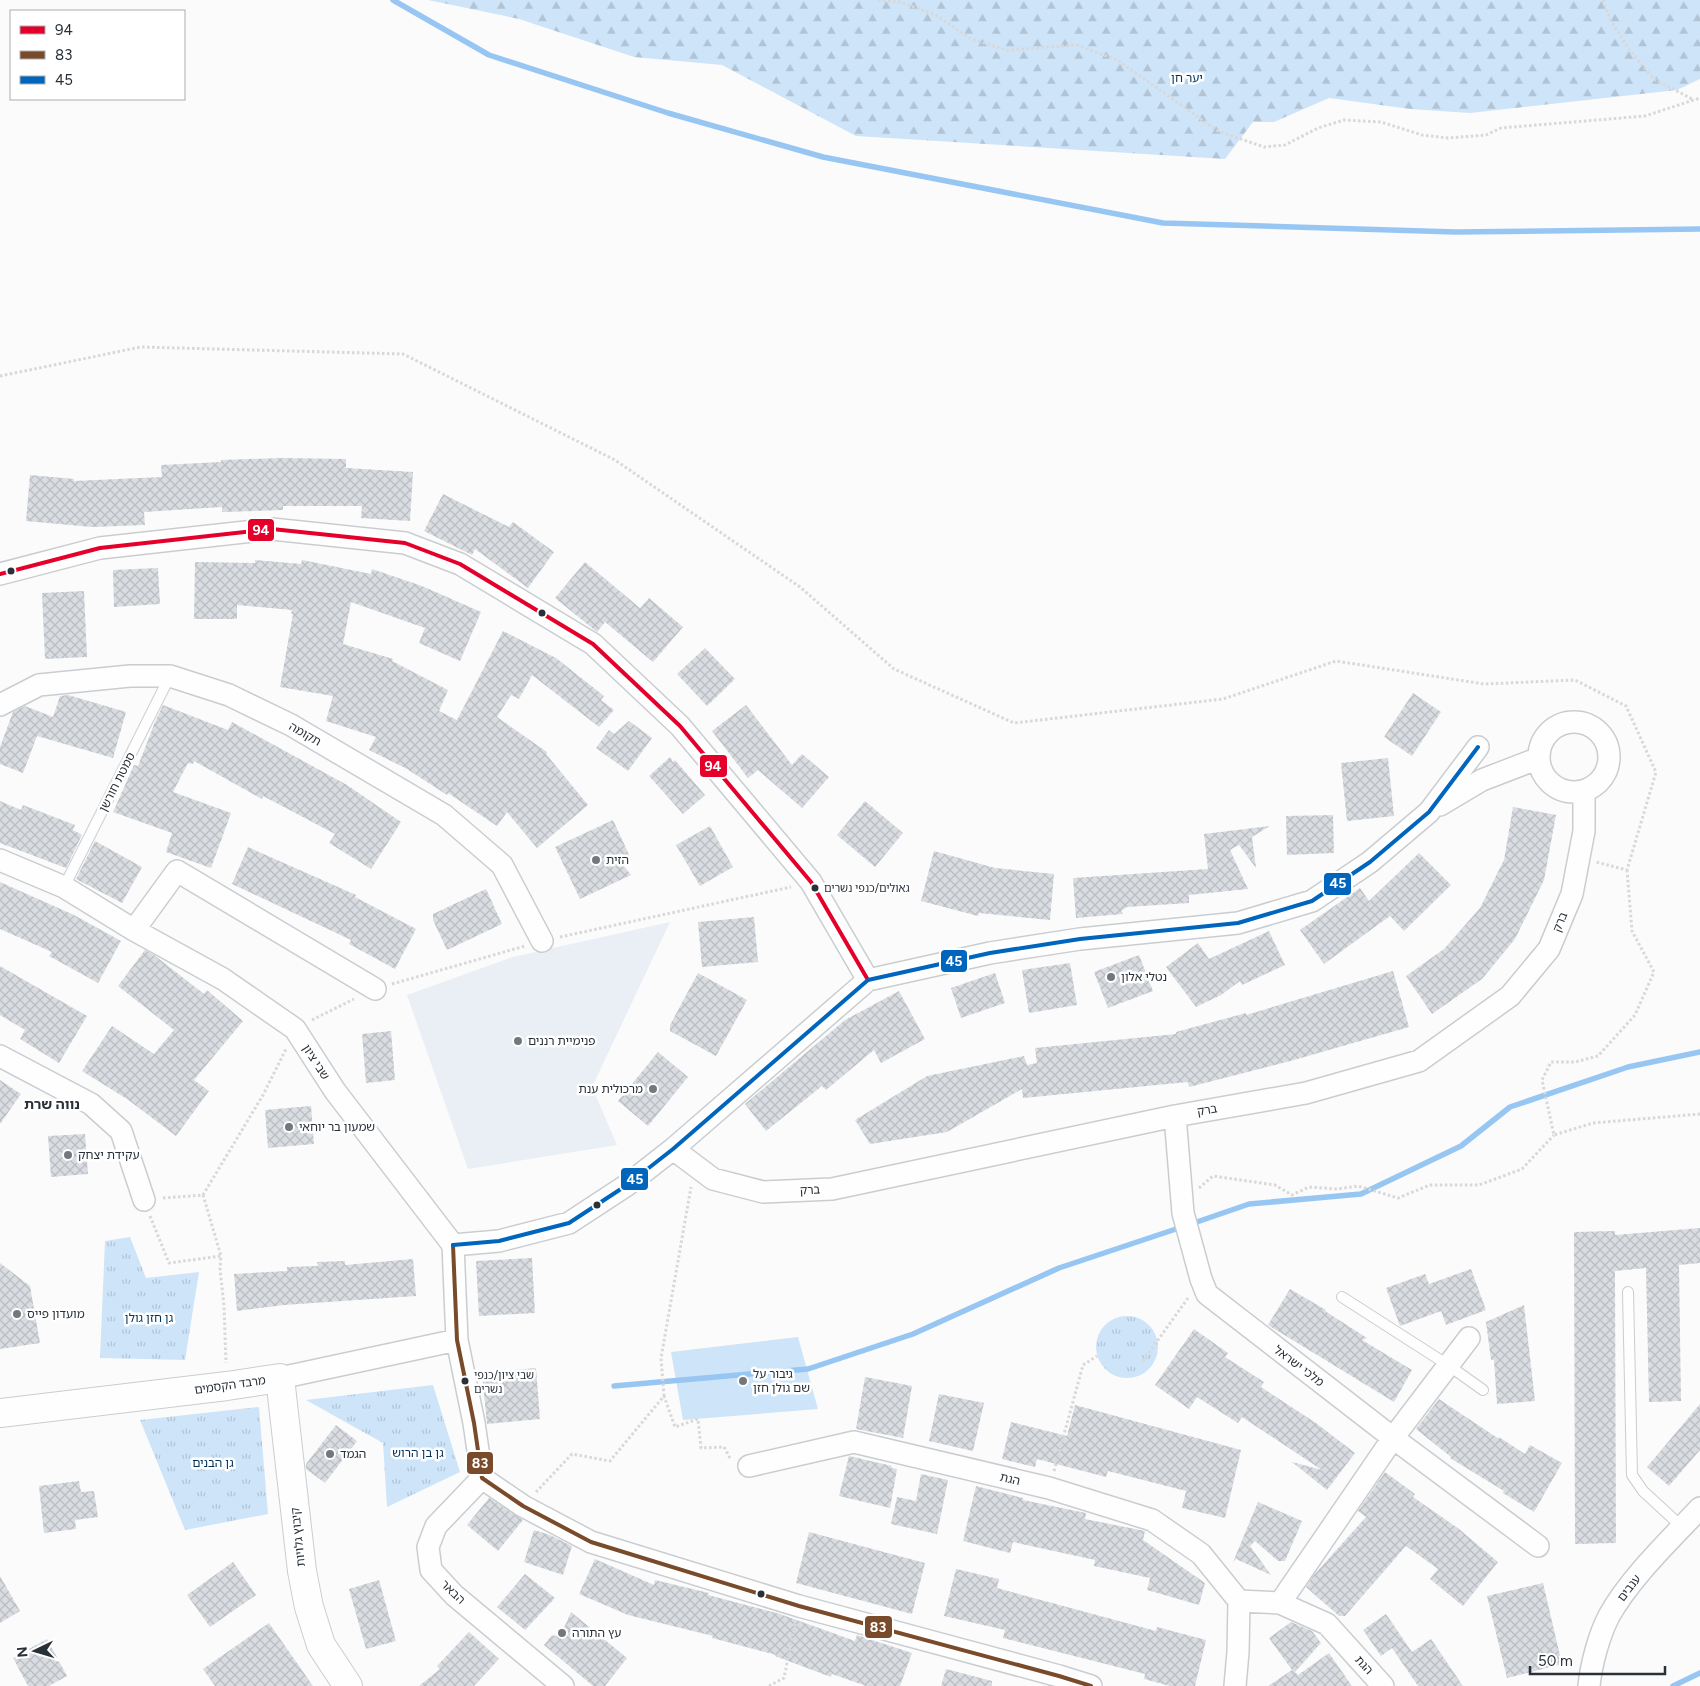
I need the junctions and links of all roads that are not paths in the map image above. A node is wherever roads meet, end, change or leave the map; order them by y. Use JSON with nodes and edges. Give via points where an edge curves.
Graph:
{"nodes":[{"id":1,"x":0,"y":574,"type":"edge"},
{"id":2,"x":170,"y":676,"type":"junction"},
{"id":3,"x":0,"y":705,"type":"edge"},
{"id":4,"x":1478,"y":748,"type":"dead end"},
{"id":5,"x":1539,"y":758,"type":"junction"},
{"id":6,"x":1584,"y":791,"type":"junction"},
{"id":7,"x":1429,"y":812,"type":"junction"},
{"id":8,"x":0,"y":860,"type":"edge"},
{"id":9,"x":64,"y":887,"type":"junction"},
{"id":10,"x":134,"y":930,"type":"junction"},
{"id":11,"x":542,"y":941,"type":"dead end"},
{"id":12,"x":868,"y":980,"type":"junction"},
{"id":13,"x":375,"y":989,"type":"dead end"},
{"id":14,"x":0,"y":1056,"type":"edge"},
{"id":15,"x":1175,"y":1116,"type":"junction"},
{"id":16,"x":672,"y":1149,"type":"junction"},
{"id":17,"x":144,"y":1200,"type":"road end"},
{"id":18,"x":454,"y":1245,"type":"junction"},
{"id":19,"x":1628,"y":1292,"type":"dead end"},
{"id":20,"x":1342,"y":1297,"type":"dead end"},
{"id":21,"x":1470,"y":1338,"type":"dead end"},
{"id":22,"x":457,"y":1340,"type":"junction"},
{"id":23,"x":1448,"y":1364,"type":"junction"},
{"id":24,"x":280,"y":1378,"type":"junction"},
{"id":25,"x":1483,"y":1390,"type":"dead end"},
{"id":26,"x":0,"y":1413,"type":"edge"},
{"id":27,"x":1393,"y":1438,"type":"junction"},
{"id":28,"x":749,"y":1466,"type":"road end"},
{"id":29,"x":482,"y":1478,"type":"junction"},
{"id":30,"x":1700,"y":1508,"type":"edge"},
{"id":31,"x":1682,"y":1527,"type":"junction"},
{"id":32,"x":1538,"y":1546,"type":"dead end"},
{"id":33,"x":1239,"y":1601,"type":"junction"},
{"id":34,"x":1280,"y":1603,"type":"junction"},
{"id":35,"x":348,"y":1686,"type":"edge"},
{"id":36,"x":563,"y":1686,"type":"edge"},
{"id":37,"x":1091,"y":1686,"type":"edge"},
{"id":38,"x":1234,"y":1686,"type":"edge"},
{"id":39,"x":1383,"y":1686,"type":"edge"},
{"id":40,"x":1589,"y":1686,"type":"edge"}],
"edges":[{"from":1,"to":12,"type":"street","via":[[100,548],[272,529],[405,543],[460,564],[593,644],[680,726],[811,882]]},
{"from":2,"to":3,"type":"street","name":"תקומה","via":[[130,676],[39,685]]},
{"from":2,"to":9,"type":"lane","name":"סמטת חורשן"},
{"from":2,"to":11,"type":"street","name":"תקומה","via":[[229,695],[290,726],[444,815],[502,865]]},
{"from":4,"to":7,"type":"street"},
{"from":5,"to":6,"type":"street","via":[[1541,769],[1553,786],[1562,791]]},
{"from":5,"to":6,"type":"street","via":[[1540,746],[1546,735],[1566,722],[1578,721],[1600,732],[1610,754],[1608,766],[1603,778]]},
{"from":5,"to":7,"type":"street","via":[[1482,780]]},
{"from":6,"to":15,"type":"street","name":"ברק","via":[[1584,831],[1572,894],[1549,949],[1510,996],[1418,1060],[1306,1093]]},
{"from":7,"to":12,"type":"street","via":[[1370,862],[1312,901],[1238,923],[990,952]]},
{"from":8,"to":9,"type":"street","name":"שבי ציון"},
{"from":9,"to":10,"type":"street","name":"שבי ציון"},
{"from":10,"to":13,"type":"street","via":[[177,871]]},
{"from":10,"to":18,"type":"street","name":"שבי ציון","via":[[222,979],[295,1029],[335,1091]]},
{"from":12,"to":16,"type":"street"},
{"from":14,"to":17,"type":"street","via":[[90,1104],[121,1131]]},
{"from":15,"to":16,"type":"street","name":"ברק","via":[[832,1189],[763,1192],[713,1179]]},
{"from":15,"to":27,"type":"street","name":"מלכי ישראל","via":[[1183,1213],[1207,1294]]},
{"from":16,"to":18,"type":"street","via":[[569,1224],[499,1241]]},
{"from":18,"to":22,"type":"street"},
{"from":19,"to":31,"type":"lane","via":[[1632,1475],[1643,1491]]},
{"from":20,"to":23,"type":"lane"},
{"from":21,"to":23,"type":"street"},
{"from":22,"to":24,"type":"street","name":"מרבד הקסמים"},
{"from":22,"to":29,"type":"street"},
{"from":23,"to":25,"type":"lane"},
{"from":23,"to":27,"type":"street"},
{"from":24,"to":26,"type":"street","name":"מרבד הקסמים"},
{"from":24,"to":35,"type":"street","name":"קיבוץ גלויות","via":[[309,1607],[321,1645]]},
{"from":27,"to":32,"type":"street","name":"מלכי ישראל"},
{"from":27,"to":34,"type":"street"},
{"from":28,"to":33,"type":"street","name":"הגת","via":[[854,1442],[1049,1488],[1152,1520],[1201,1554]]},
{"from":29,"to":36,"type":"street","name":"הבאר","via":[[436,1526],[428,1547],[431,1570],[454,1595]]},
{"from":29,"to":37,"type":"street","via":[[523,1506],[591,1542],[799,1606]]},
{"from":30,"to":31,"type":"street","name":"ענבים"},
{"from":31,"to":40,"type":"street","name":"ענבים","via":[[1631,1584],[1609,1616]]},
{"from":33,"to":34,"type":"street","name":"הגת"},
{"from":33,"to":38,"type":"street"},
{"from":34,"to":39,"type":"street","name":"הגת","via":[[1327,1624]]}]}
